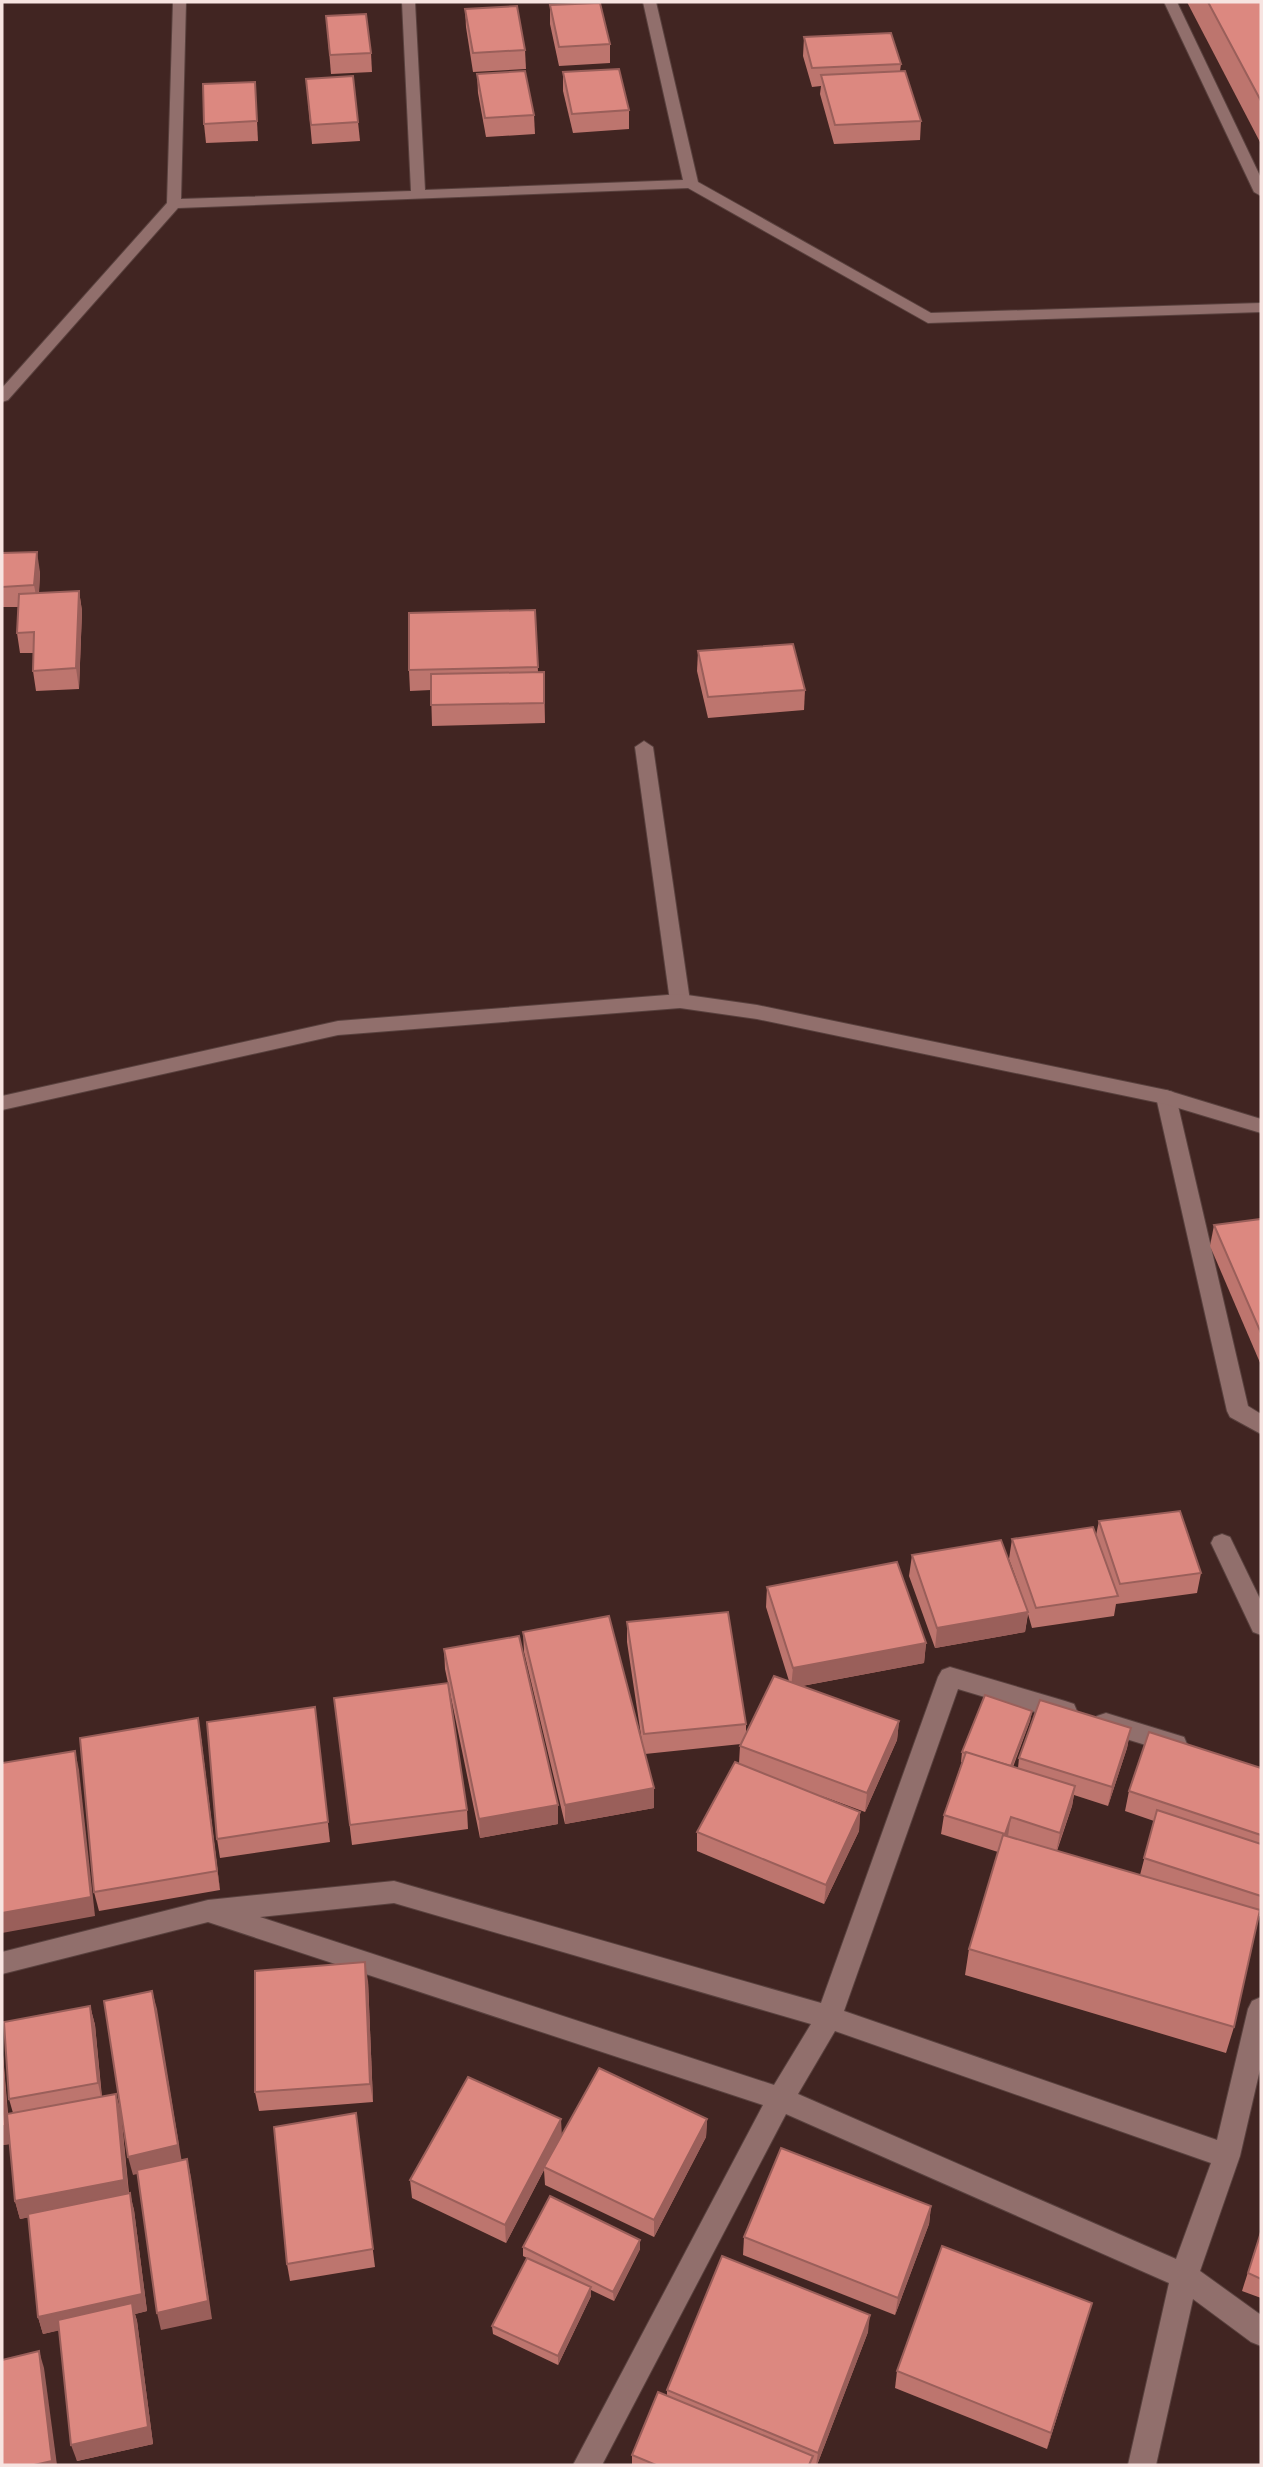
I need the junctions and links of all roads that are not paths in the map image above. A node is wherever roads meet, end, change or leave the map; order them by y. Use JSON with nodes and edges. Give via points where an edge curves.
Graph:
{"nodes":[{"id":1,"x":179,"y":2,"type":"edge"},
{"id":2,"x":408,"y":2,"type":"edge"},
{"id":3,"x":650,"y":2,"type":"edge"},
{"id":4,"x":1170,"y":2,"type":"edge"},
{"id":5,"x":691,"y":184,"type":"junction"},
{"id":6,"x":1261,"y":192,"type":"edge"},
{"id":7,"x":418,"y":194,"type":"junction"},
{"id":8,"x":174,"y":204,"type":"junction"},
{"id":9,"x":1261,"y":308,"type":"edge"},
{"id":10,"x":2,"y":397,"type":"edge"},
{"id":11,"x":644,"y":747,"type":"dead end"},
{"id":12,"x":680,"y":1000,"type":"junction"},
{"id":13,"x":1166,"y":1097,"type":"junction"},
{"id":14,"x":2,"y":1103,"type":"edge"},
{"id":15,"x":1261,"y":1126,"type":"edge"},
{"id":16,"x":1261,"y":1425,"type":"edge"},
{"id":17,"x":1222,"y":1544,"type":"dead end"},
{"id":18,"x":1261,"y":1625,"type":"edge"},
{"id":19,"x":1196,"y":1750,"type":"edge"},
{"id":20,"x":208,"y":1911,"type":"junction"},
{"id":21,"x":2,"y":1962,"type":"edge"},
{"id":22,"x":1261,"y":2009,"type":"edge"},
{"id":23,"x":829,"y":2017,"type":"junction"},
{"id":24,"x":780,"y":2099,"type":"junction"},
{"id":25,"x":1227,"y":2156,"type":"junction"},
{"id":26,"x":1184,"y":2276,"type":"junction"},
{"id":27,"x":1261,"y":2332,"type":"edge"},
{"id":28,"x":587,"y":2465,"type":"edge"},
{"id":29,"x":1142,"y":2465,"type":"edge"}],
"edges":[{"from":1,"to":8,"type":"street"},
{"from":2,"to":7,"type":"street"},
{"from":3,"to":5,"type":"street"},
{"from":4,"to":6,"type":"street"},
{"from":5,"to":7,"type":"street"},
{"from":5,"to":9,"type":"street","via":[[928,318]]},
{"from":7,"to":8,"type":"street"},
{"from":8,"to":10,"type":"street"},
{"from":11,"to":12,"type":"street"},
{"from":12,"to":13,"type":"street"},
{"from":12,"to":14,"type":"street","via":[[338,1028]]},
{"from":13,"to":15,"type":"street"},
{"from":13,"to":16,"type":"street","via":[[1238,1412]]},
{"from":17,"to":18,"type":"street"},
{"from":19,"to":23,"type":"street","via":[[950,1676]]},
{"from":20,"to":21,"type":"street"},
{"from":20,"to":23,"type":"street","via":[[394,1892]]},
{"from":20,"to":24,"type":"street"},
{"from":22,"to":25,"type":"street"},
{"from":23,"to":24,"type":"street"},
{"from":23,"to":25,"type":"street"},
{"from":24,"to":26,"type":"street"},
{"from":24,"to":28,"type":"street"},
{"from":25,"to":26,"type":"street"},
{"from":26,"to":27,"type":"street"},
{"from":26,"to":29,"type":"street"}]}
